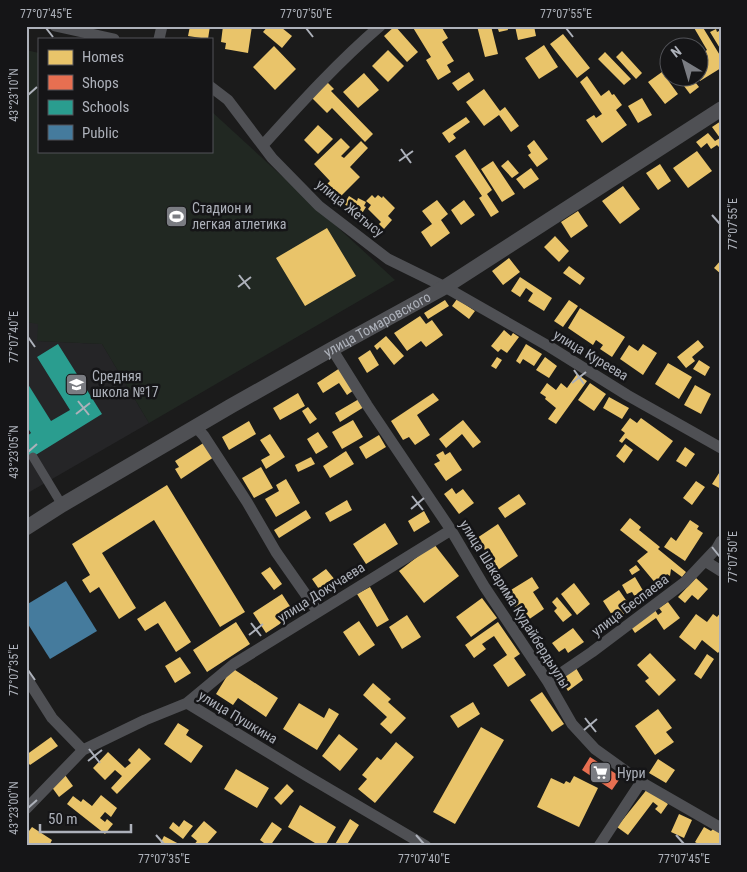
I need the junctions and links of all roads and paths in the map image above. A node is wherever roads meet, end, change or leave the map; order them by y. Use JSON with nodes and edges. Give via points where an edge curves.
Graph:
{"nodes":[{"id":1,"x":55,"y":26,"type":"edge"},
{"id":2,"x":162,"y":26,"type":"edge"},
{"id":3,"x":380,"y":26,"type":"edge"},
{"id":4,"x":109,"y":38,"type":"edge"},
{"id":5,"x":158,"y":38,"type":"edge"},
{"id":6,"x":212,"y":88,"type":"edge"},
{"id":7,"x":721,"y":109,"type":"edge"},
{"id":8,"x":262,"y":145,"type":"junction"},
{"id":9,"x":445,"y":287,"type":"junction"},
{"id":10,"x":332,"y":349,"type":"junction"},
{"id":11,"x":196,"y":427,"type":"junction"},
{"id":12,"x":721,"y":448,"type":"edge"},
{"id":13,"x":33,"y":457,"type":"dead end"},
{"id":14,"x":62,"y":505,"type":"junction"},
{"id":15,"x":26,"y":528,"type":"edge"},
{"id":16,"x":451,"y":530,"type":"junction"},
{"id":17,"x":721,"y":541,"type":"edge"},
{"id":18,"x":705,"y":561,"type":"junction"},
{"id":19,"x":721,"y":571,"type":"edge"},
{"id":20,"x":318,"y":612,"type":"junction"},
{"id":21,"x":26,"y":677,"type":"edge"},
{"id":22,"x":548,"y":682,"type":"junction"},
{"id":23,"x":187,"y":703,"type":"junction"},
{"id":24,"x":83,"y":750,"type":"junction"},
{"id":25,"x":641,"y":782,"type":"junction"},
{"id":26,"x":26,"y":808,"type":"edge"},
{"id":27,"x":721,"y":828,"type":"edge"},
{"id":28,"x":426,"y":846,"type":"edge"},
{"id":29,"x":599,"y":846,"type":"edge"}],
"edges":[{"from":1,"to":4,"type":"street"},
{"from":2,"to":5,"type":"street"},
{"from":3,"to":8,"type":"street","via":[[310,92]]},
{"from":6,"to":8,"type":"street","name":"улица Жетысу","via":[[228,100]]},
{"from":7,"to":9,"type":"street","name":"улица Томаровского"},
{"from":8,"to":9,"type":"street","name":"улица Жетысу","via":[[319,206],[388,259]]},
{"from":9,"to":10,"type":"street","name":"улица Томаровского"},
{"from":9,"to":12,"type":"street","name":"улица Куреева"},
{"from":10,"to":11,"type":"street","name":"улица Томаровского"},
{"from":10,"to":16,"type":"street","name":"улица Шакарима Кудайбердыулы"},
{"from":11,"to":14,"type":"street","name":"улица Томаровского"},
{"from":11,"to":20,"type":"street"},
{"from":13,"to":14,"type":"street"},
{"from":14,"to":15,"type":"street","name":"улица Томаровского"},
{"from":16,"to":20,"type":"street","name":"улица Докучаева"},
{"from":16,"to":22,"type":"street","name":"улица Шакарима Кудайбердыулы"},
{"from":17,"to":18,"type":"street","name":"улица Беспаева"},
{"from":18,"to":19,"type":"street"},
{"from":18,"to":22,"type":"street","name":"улица Беспаева","via":[[685,582]]},
{"from":20,"to":23,"type":"street","name":"улица Докучаева","via":[[234,664]]},
{"from":21,"to":24,"type":"street","via":[[52,718]]},
{"from":22,"to":25,"type":"street","name":"улица Шакарима Кудайбердыулы","via":[[572,724],[594,749]]},
{"from":23,"to":24,"type":"street","name":"улица Пушкина"},
{"from":23,"to":28,"type":"street","name":"улица Пушкина"},
{"from":24,"to":26,"type":"street","name":"улица Пушкина"},
{"from":25,"to":27,"type":"street","name":"улица Шакарима Кудайбердыулы"},
{"from":25,"to":29,"type":"street"}]}
